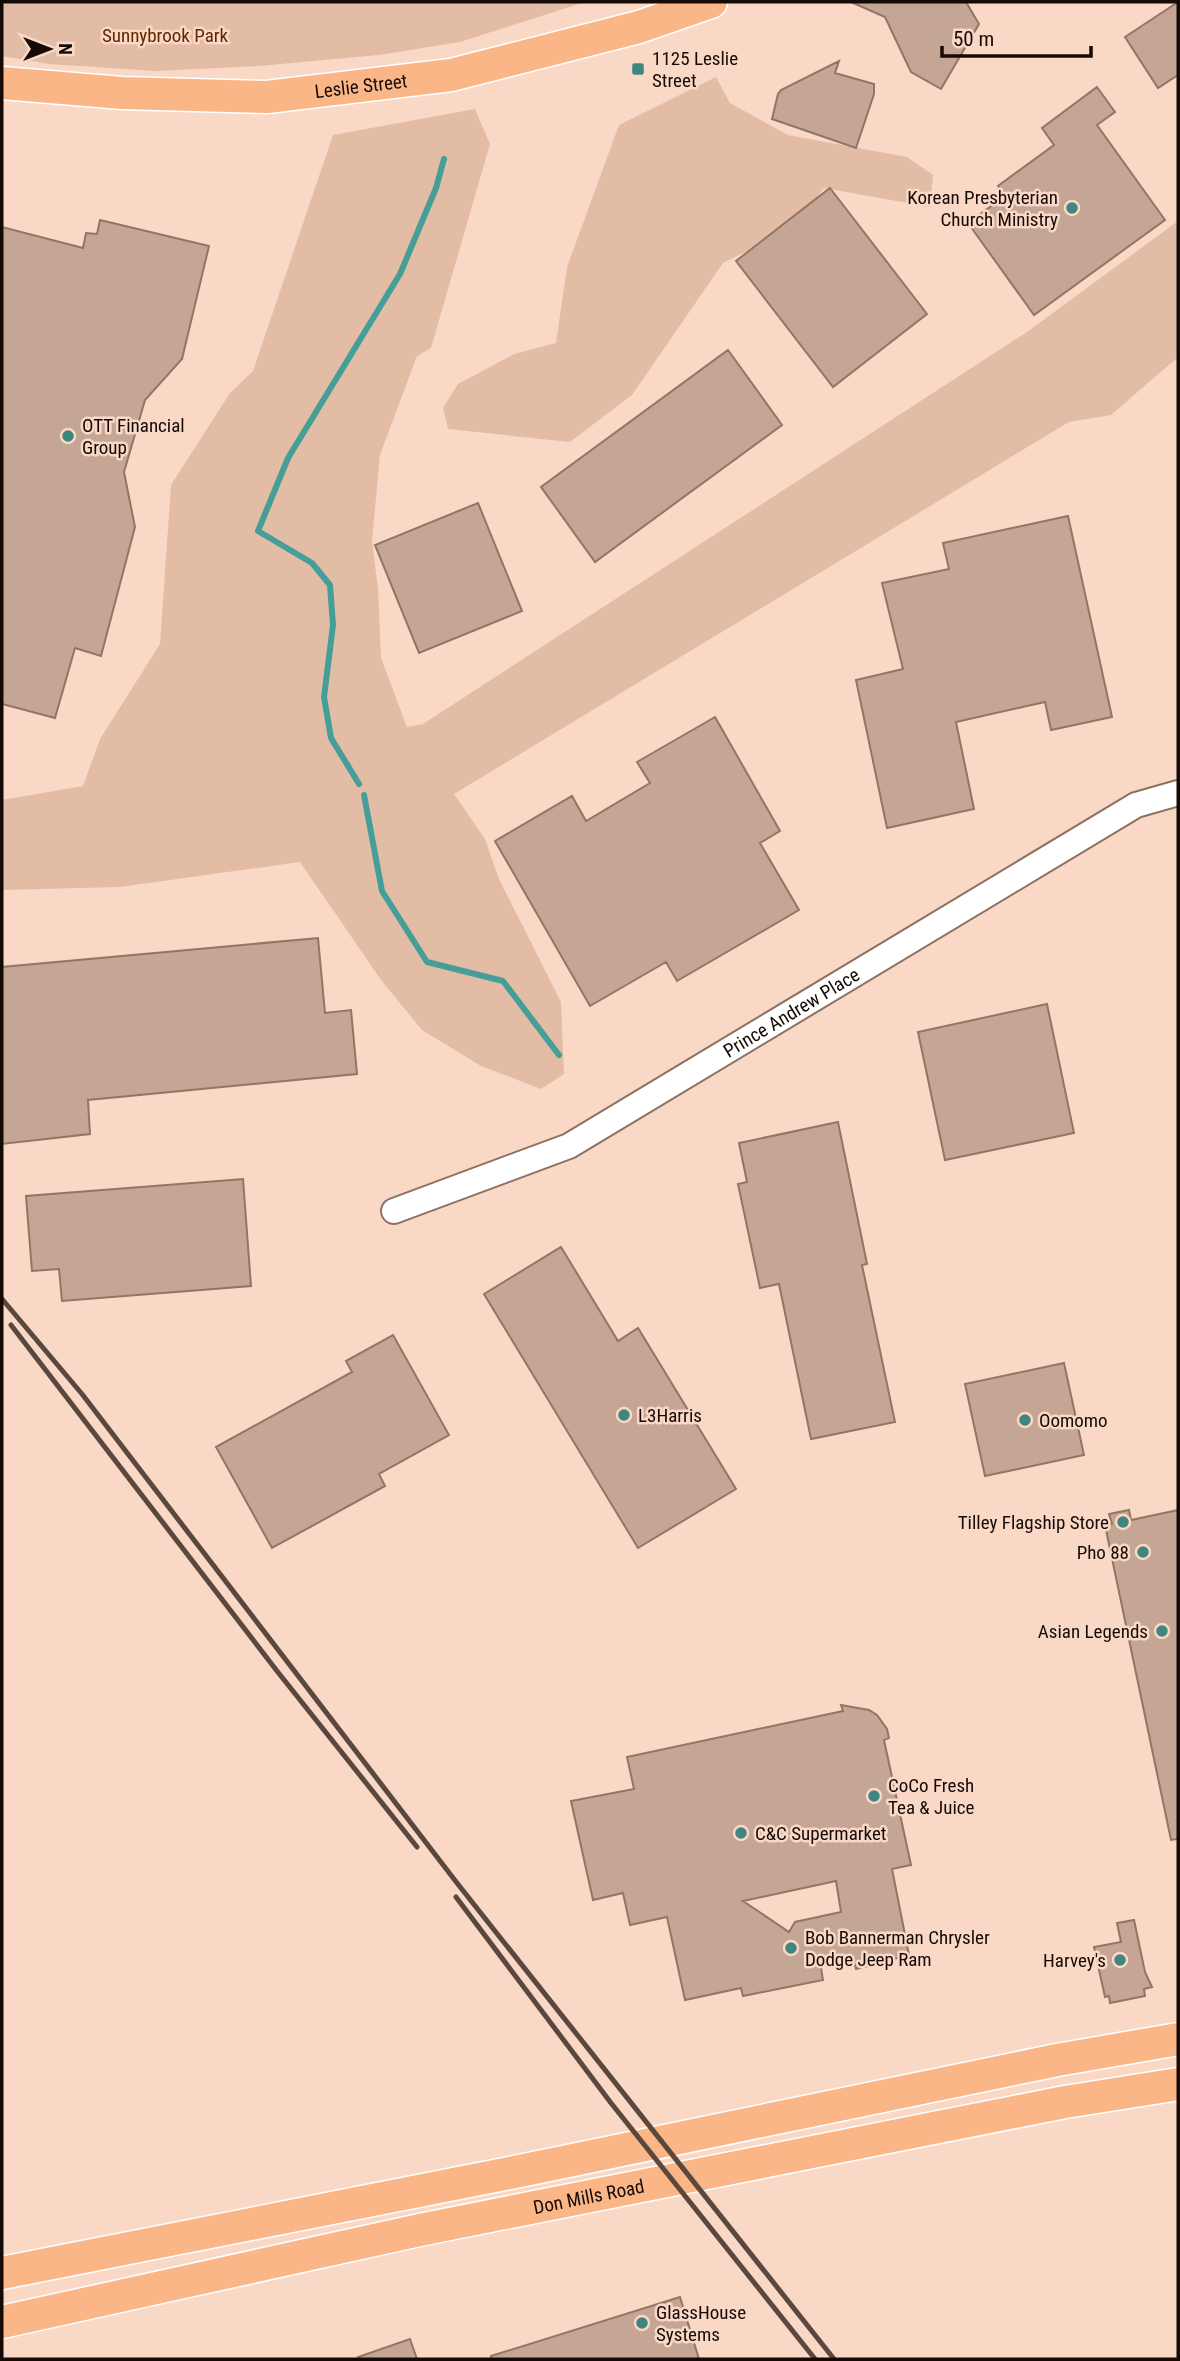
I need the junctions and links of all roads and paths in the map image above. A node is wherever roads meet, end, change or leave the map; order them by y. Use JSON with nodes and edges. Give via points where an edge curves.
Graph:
{"nodes":[{"id":1,"x":711,"y":2,"type":"edge"},
{"id":2,"x":2,"y":83,"type":"edge"},
{"id":3,"x":1178,"y":793,"type":"edge"},
{"id":4,"x":394,"y":1211,"type":"dead end"},
{"id":5,"x":1178,"y":2039,"type":"edge"},
{"id":6,"x":1178,"y":2084,"type":"edge"},
{"id":7,"x":2,"y":2273,"type":"edge"},
{"id":8,"x":2,"y":2322,"type":"edge"}],
"edges":[{"from":1,"to":2,"type":"main road","name":"Leslie Street","via":[[639,27],[452,75],[267,97],[122,93]]},
{"from":3,"to":4,"type":"street","name":"Prince Andrew Place","via":[[1136,805],[569,1146]]},
{"from":5,"to":7,"type":"main road","name":"Don Mills Road"},
{"from":6,"to":8,"type":"main road","name":"Don Mills Road","via":[[424,2230]]}]}
